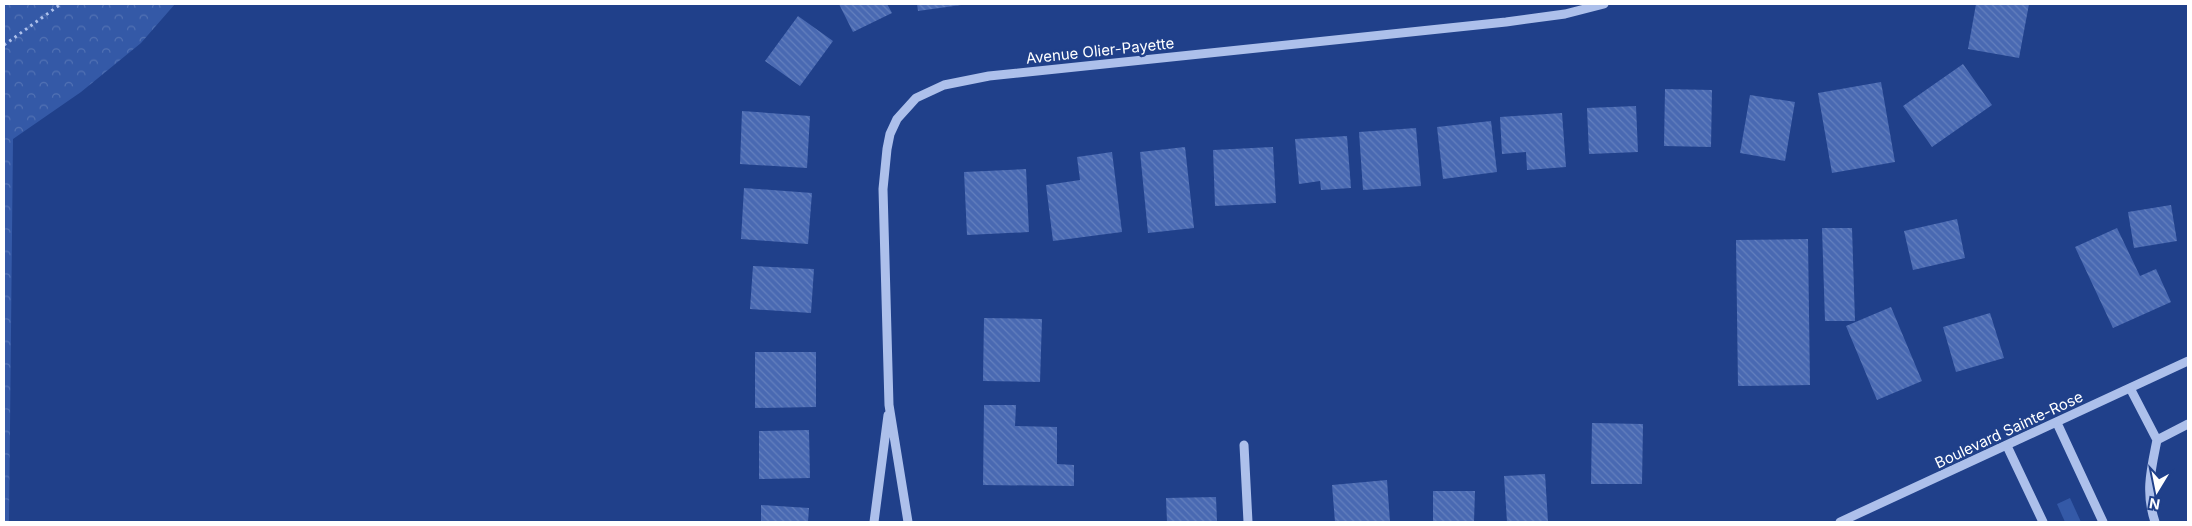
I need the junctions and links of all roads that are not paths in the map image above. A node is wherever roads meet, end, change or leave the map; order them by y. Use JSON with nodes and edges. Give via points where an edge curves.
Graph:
{"nodes":[{"id":1,"x":1604,"y":4,"type":"edge"},
{"id":2,"x":2188,"y":361,"type":"edge"},
{"id":3,"x":2130,"y":388,"type":"junction"},
{"id":4,"x":889,"y":405,"type":"junction"},
{"id":5,"x":2056,"y":423,"type":"junction"},
{"id":6,"x":2188,"y":424,"type":"edge"},
{"id":7,"x":2157,"y":440,"type":"junction"},
{"id":8,"x":1244,"y":445,"type":"dead end"},
{"id":9,"x":2007,"y":446,"type":"junction"},
{"id":10,"x":874,"y":522,"type":"edge"},
{"id":11,"x":908,"y":522,"type":"edge"},
{"id":12,"x":1248,"y":522,"type":"edge"},
{"id":13,"x":1840,"y":522,"type":"edge"},
{"id":14,"x":2043,"y":522,"type":"edge"},
{"id":15,"x":2103,"y":522,"type":"edge"},
{"id":16,"x":2154,"y":522,"type":"edge"}],
"edges":[{"from":1,"to":4,"type":"street","name":"Avenue Olier-Payette","via":[[1565,14],[1514,21],[989,76],[944,85],[916,98],[897,119],[890,134],[884,167]]},
{"from":2,"to":3,"type":"street","name":"Boulevard Sainte-Rose"},
{"from":3,"to":5,"type":"street","name":"Boulevard Sainte-Rose"},
{"from":3,"to":7,"type":"street"},
{"from":4,"to":10,"type":"street","name":"Avenue Olier-Payette"},
{"from":4,"to":11,"type":"street","name":"Avenue Olier-Payette"},
{"from":5,"to":9,"type":"street","name":"Boulevard Sainte-Rose"},
{"from":5,"to":15,"type":"street"},
{"from":6,"to":7,"type":"street"},
{"from":7,"to":16,"type":"street","via":[[2148,484]]},
{"from":8,"to":12,"type":"street"},
{"from":9,"to":13,"type":"street","name":"Boulevard Sainte-Rose"},
{"from":9,"to":14,"type":"street"}]}
